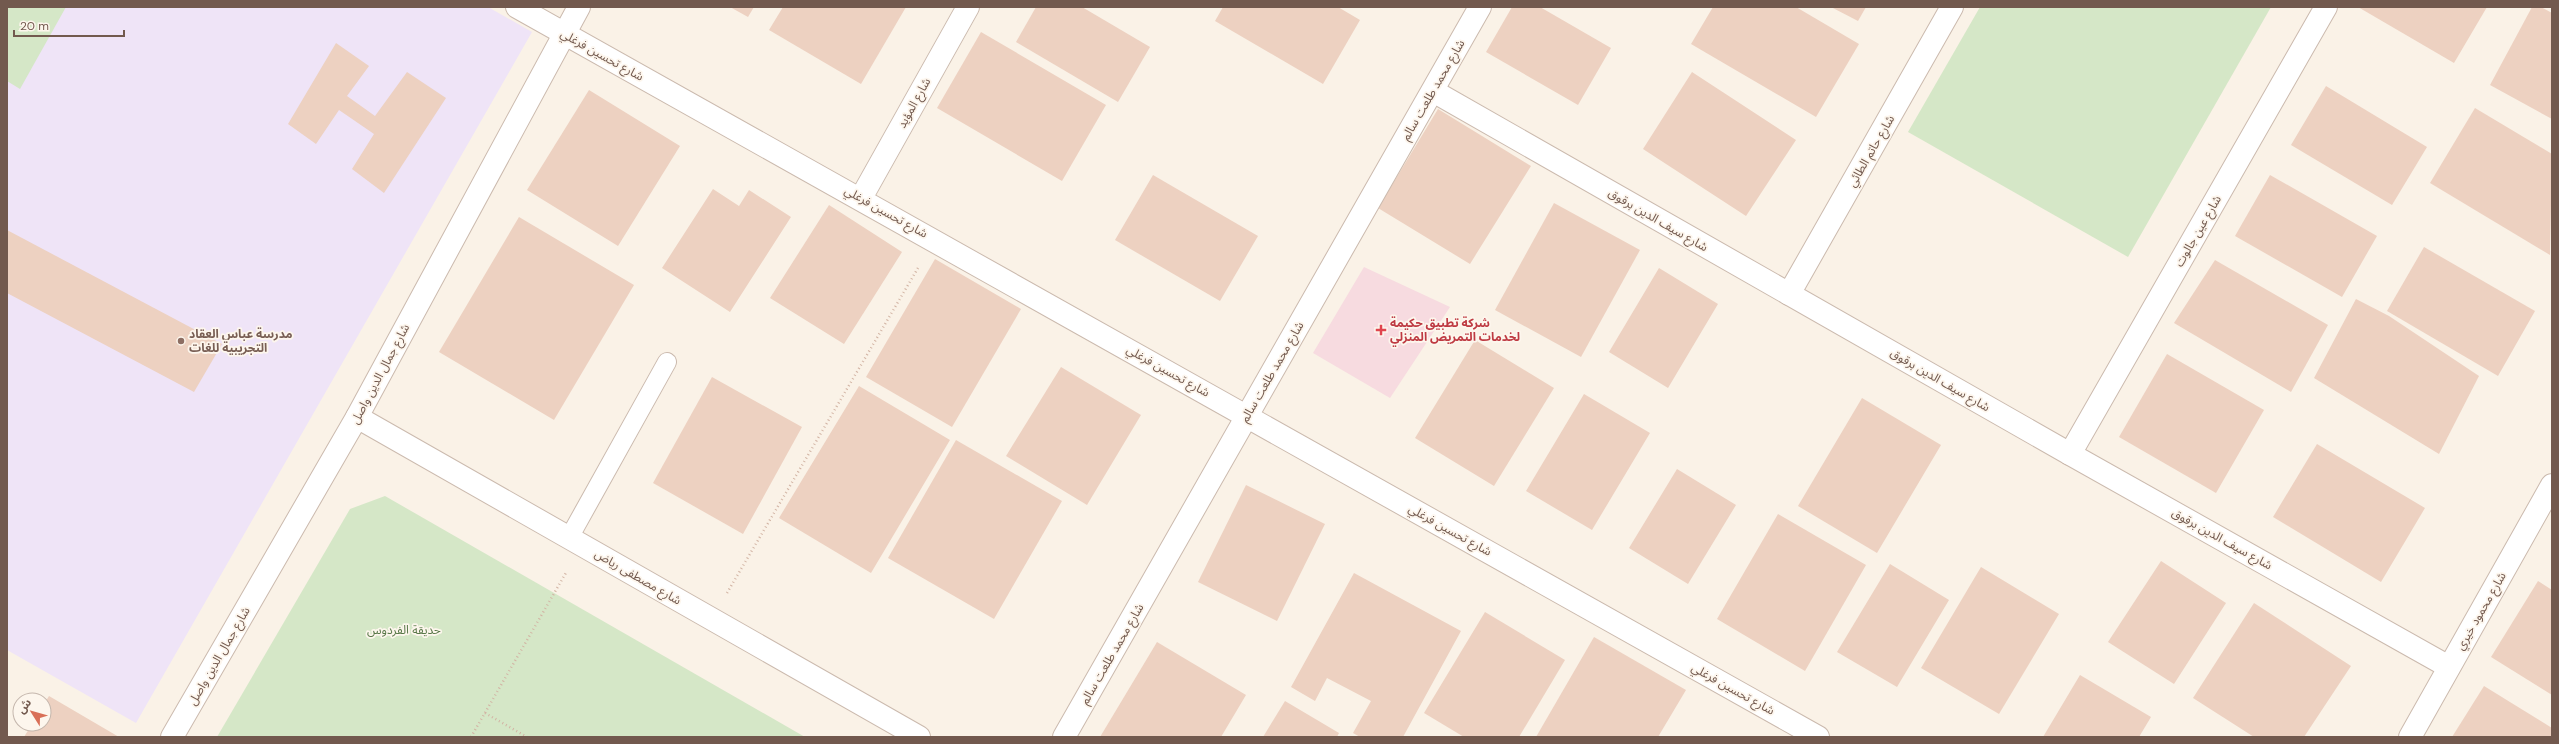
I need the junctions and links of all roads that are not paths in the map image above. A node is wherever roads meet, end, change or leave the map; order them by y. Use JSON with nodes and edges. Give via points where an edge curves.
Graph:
{"nodes":[{"id":1,"x":517,"y":7,"type":"edge"},
{"id":2,"x":579,"y":7,"type":"edge"},
{"id":3,"x":968,"y":7,"type":"edge"},
{"id":4,"x":1480,"y":7,"type":"edge"},
{"id":5,"x":1952,"y":7,"type":"edge"},
{"id":6,"x":2326,"y":7,"type":"edge"},
{"id":7,"x":563,"y":34,"type":"junction"},
{"id":8,"x":1432,"y":91,"type":"junction"},
{"id":9,"x":861,"y":198,"type":"junction"},
{"id":10,"x":1789,"y":294,"type":"junction"},
{"id":11,"x":667,"y":362,"type":"dead end"},
{"id":12,"x":1247,"y":416,"type":"junction"},
{"id":13,"x":357,"y":417,"type":"junction"},
{"id":14,"x":2070,"y":454,"type":"junction"},
{"id":15,"x":2552,"y":485,"type":"edge"},
{"id":16,"x":576,"y":541,"type":"junction"},
{"id":17,"x":2449,"y":667,"type":"junction"},
{"id":18,"x":172,"y":737,"type":"edge"},
{"id":19,"x":919,"y":737,"type":"edge"},
{"id":20,"x":1064,"y":737,"type":"edge"},
{"id":21,"x":1818,"y":737,"type":"edge"},
{"id":22,"x":2410,"y":737,"type":"edge"}],
"edges":[{"from":1,"to":7,"type":"street","name":"شارع تحسين فرغلي"},
{"from":2,"to":7,"type":"street","name":"شارع جمال الدين واصل"},
{"from":3,"to":9,"type":"street","name":"شارع المؤيد"},
{"from":4,"to":8,"type":"street","name":"شارع محمد طلعت سالم"},
{"from":5,"to":10,"type":"street","name":"شارع حاتم الطائي"},
{"from":6,"to":14,"type":"street","name":"شارع عين جالوت"},
{"from":7,"to":9,"type":"street","name":"شارع تحسين فرغلي"},
{"from":7,"to":13,"type":"street","name":"شارع جمال الدين واصل"},
{"from":8,"to":10,"type":"street","name":"شارع سيف الدين برقوق"},
{"from":8,"to":12,"type":"street","name":"شارع محمد طلعت سالم"},
{"from":9,"to":12,"type":"street","name":"شارع تحسين فرغلي"},
{"from":10,"to":14,"type":"street","name":"شارع سيف الدين برقوق"},
{"from":11,"to":16,"type":"lane"},
{"from":12,"to":20,"type":"street","name":"شارع محمد طلعت سالم"},
{"from":12,"to":21,"type":"street","name":"شارع تحسين فرغلي"},
{"from":13,"to":16,"type":"street","name":"شارع مصطفى رياض"},
{"from":13,"to":18,"type":"street","name":"شارع جمال الدين واصل"},
{"from":14,"to":17,"type":"street","name":"شارع سيف الدين برقوق"},
{"from":15,"to":17,"type":"street","name":"شارع محمود خيري"},
{"from":16,"to":19,"type":"street","name":"شارع مصطفى رياض"},
{"from":17,"to":22,"type":"street","name":"شارع محمود خيري"}]}
